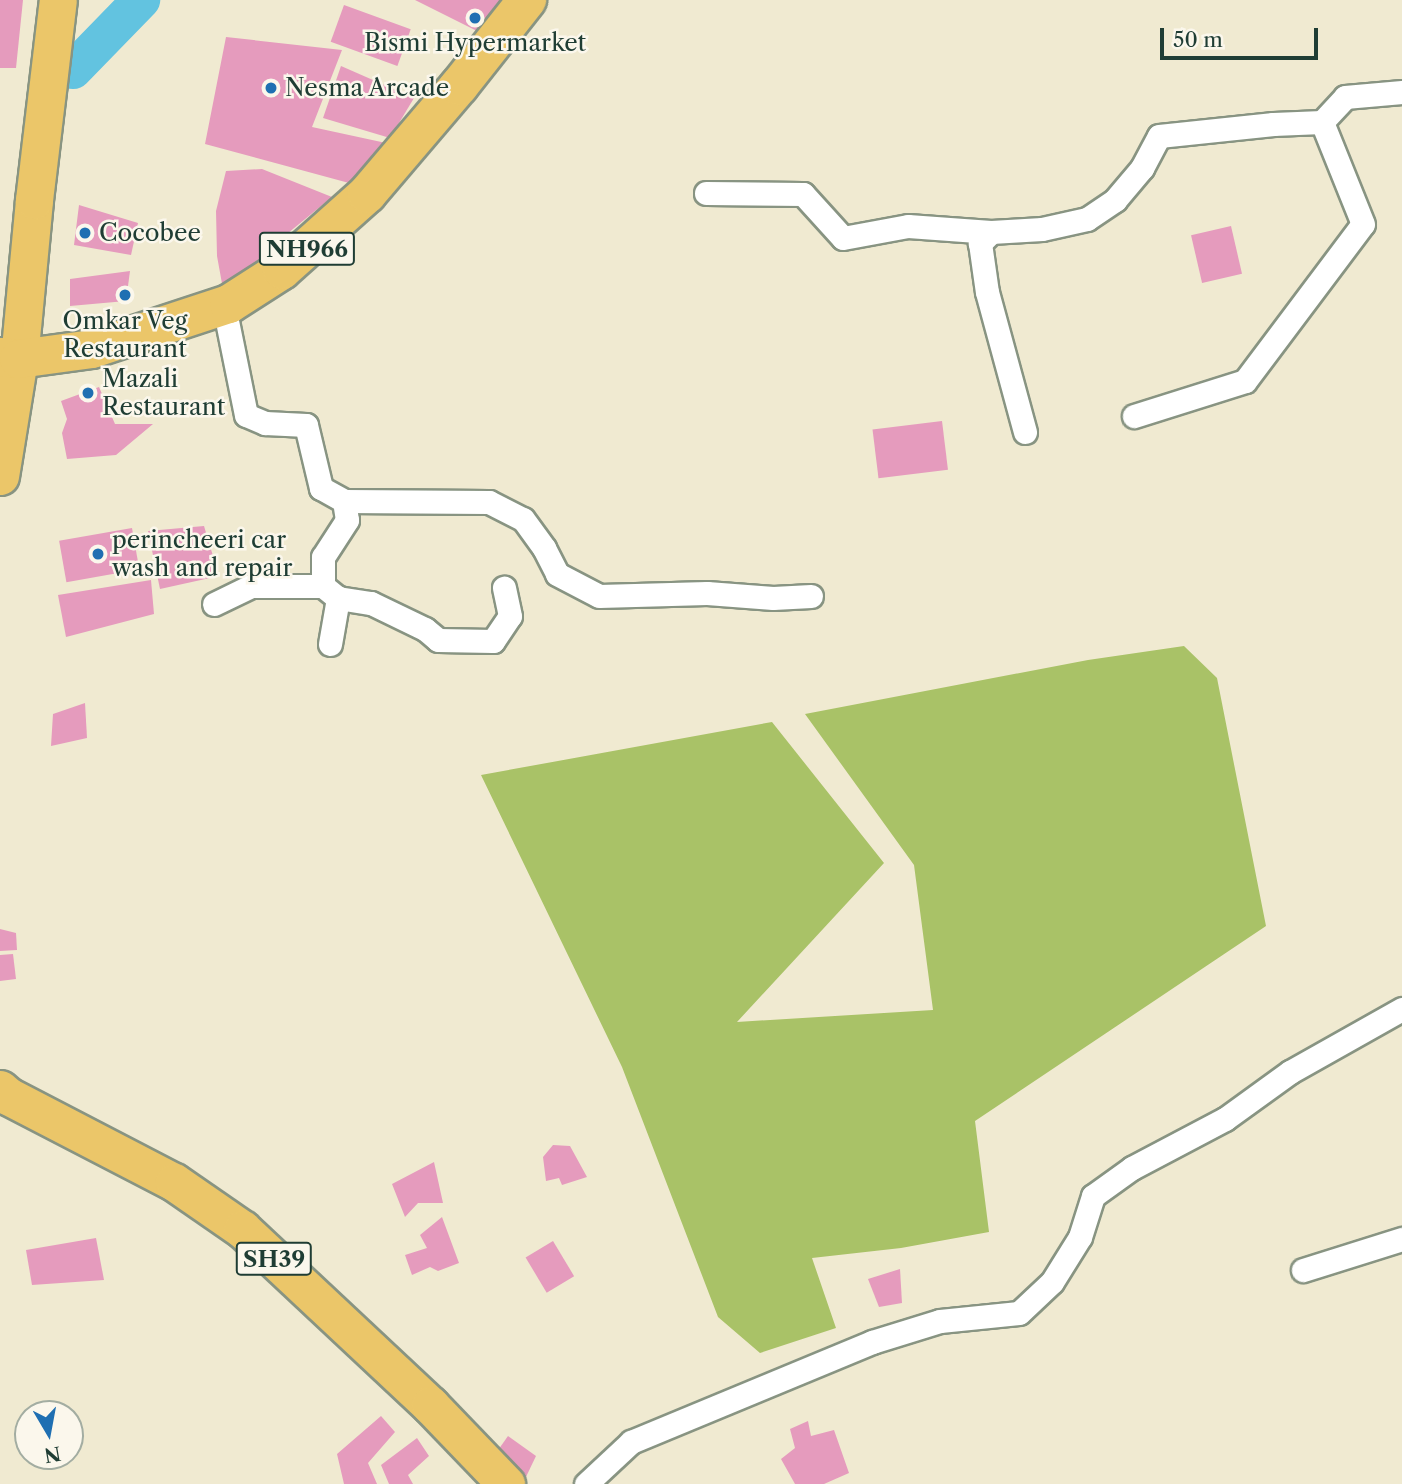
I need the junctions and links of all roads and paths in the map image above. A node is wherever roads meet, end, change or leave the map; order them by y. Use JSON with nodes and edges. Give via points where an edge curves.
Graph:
{"nodes":[{"id":1,"x":58,"y":0,"type":"edge"},
{"id":2,"x":527,"y":0,"type":"edge"},
{"id":3,"x":1402,"y":92,"type":"edge"},
{"id":4,"x":1322,"y":122,"type":"junction"},
{"id":5,"x":706,"y":193,"type":"dead end"},
{"id":6,"x":991,"y":232,"type":"junction"},
{"id":7,"x":224,"y":306,"type":"junction"},
{"id":8,"x":10,"y":358,"type":"edge"},
{"id":9,"x":1134,"y":416,"type":"dead end"},
{"id":10,"x":1025,"y":432,"type":"dead end"},
{"id":11,"x":0,"y":476,"type":"edge"},
{"id":12,"x":344,"y":501,"type":"junction"},
{"id":13,"x":504,"y":588,"type":"dead end"},
{"id":14,"x":330,"y":592,"type":"junction"},
{"id":15,"x":811,"y":596,"type":"dead end"},
{"id":16,"x":214,"y":604,"type":"dead end"},
{"id":17,"x":330,"y":644,"type":"dead end"},
{"id":18,"x":1402,"y":1009,"type":"edge"},
{"id":19,"x":0,"y":1089,"type":"edge"},
{"id":20,"x":1402,"y":1239,"type":"edge"},
{"id":21,"x":1303,"y":1270,"type":"dead end"},
{"id":22,"x":506,"y":1484,"type":"edge"},
{"id":23,"x":586,"y":1484,"type":"edge"}],
"edges":[{"from":1,"to":8,"type":"main road"},
{"from":2,"to":7,"type":"highway","number":"NH966","via":[[367,194],[282,270]]},
{"from":3,"to":4,"type":"street","via":[[1345,97]]},
{"from":4,"to":6,"type":"street","via":[[1159,136],[1142,168],[1115,200],[1087,219],[1042,229]]},
{"from":4,"to":9,"type":"street","via":[[1363,224],[1245,381]]},
{"from":5,"to":6,"type":"street","via":[[803,194],[843,238],[908,226]]},
{"from":6,"to":10,"type":"street","via":[[980,243],[986,292]]},
{"from":7,"to":8,"type":"highway","number":"NH966","via":[[92,349]]},
{"from":7,"to":12,"type":"street","via":[[246,415],[265,423],[306,425],[321,488]]},
{"from":8,"to":11,"type":"main road"},
{"from":12,"to":14,"type":"street","via":[[347,520],[323,557]]},
{"from":12,"to":15,"type":"street","via":[[489,502],[523,519],[557,574],[599,596]]},
{"from":13,"to":14,"type":"street","via":[[510,615],[493,641],[438,640],[371,603]]},
{"from":14,"to":16,"type":"street","via":[[251,586]]},
{"from":14,"to":17,"type":"street"},
{"from":18,"to":23,"type":"street","via":[[1290,1072],[1225,1119],[1132,1168],[1093,1196],[1080,1237],[1052,1282],[1018,1313],[940,1321],[872,1342],[631,1442]]},
{"from":19,"to":22,"type":"main road","number":"SH39","via":[[174,1182],[242,1229],[430,1405]]},
{"from":20,"to":21,"type":"street"}]}
